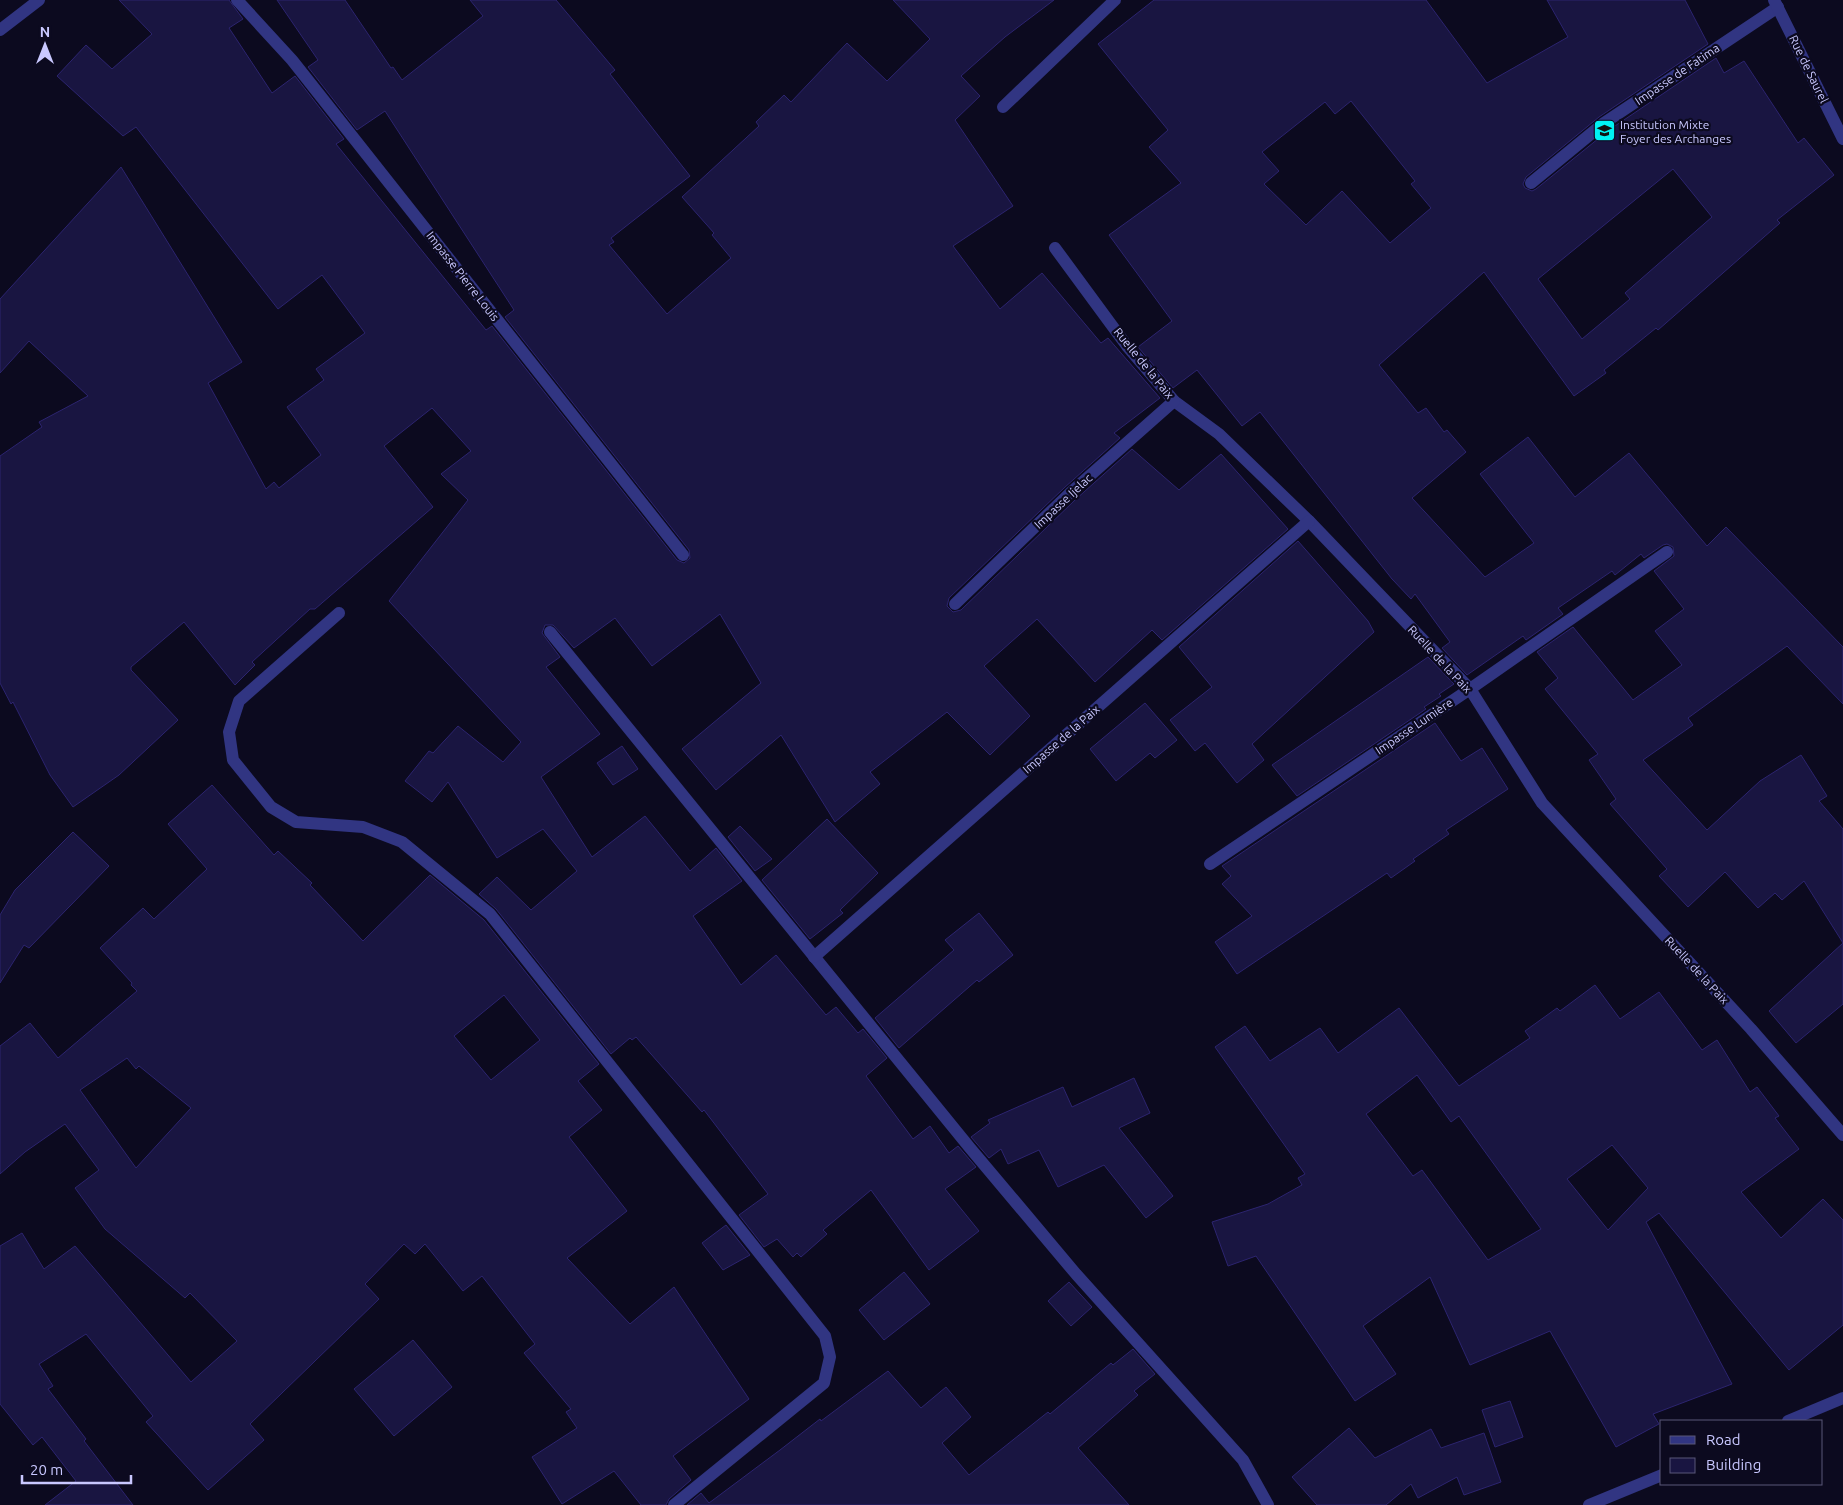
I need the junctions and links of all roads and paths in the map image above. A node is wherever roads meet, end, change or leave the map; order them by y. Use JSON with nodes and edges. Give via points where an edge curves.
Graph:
{"nodes":[{"id":1,"x":39,"y":0,"type":"edge"},
{"id":2,"x":237,"y":0,"type":"edge"},
{"id":3,"x":1115,"y":0,"type":"edge"},
{"id":4,"x":1776,"y":4,"type":"edge"},
{"id":5,"x":0,"y":30,"type":"edge"},
{"id":6,"x":1003,"y":107,"type":"dead end"},
{"id":7,"x":1843,"y":139,"type":"edge"},
{"id":8,"x":1531,"y":183,"type":"dead end"},
{"id":9,"x":1054,"y":248,"type":"dead end"},
{"id":10,"x":1174,"y":401,"type":"junction"},
{"id":11,"x":1309,"y":521,"type":"junction"},
{"id":12,"x":1667,"y":552,"type":"dead end"},
{"id":13,"x":683,"y":555,"type":"dead end"},
{"id":14,"x":954,"y":604,"type":"dead end"},
{"id":15,"x":339,"y":613,"type":"dead end"},
{"id":16,"x":550,"y":632,"type":"dead end"},
{"id":17,"x":1470,"y":689,"type":"junction"},
{"id":18,"x":1210,"y":864,"type":"dead end"},
{"id":19,"x":814,"y":957,"type":"junction"},
{"id":20,"x":1843,"y":1136,"type":"edge"},
{"id":21,"x":1843,"y":1398,"type":"edge"},
{"id":22,"x":1790,"y":1420,"type":"edge"},
{"id":23,"x":1660,"y":1476,"type":"edge"},
{"id":24,"x":674,"y":1505,"type":"edge"},
{"id":25,"x":1268,"y":1505,"type":"edge"},
{"id":26,"x":1589,"y":1505,"type":"edge"}],
"edges":[{"from":1,"to":5,"type":"street"},
{"from":2,"to":13,"type":"street","name":"Impasse Pierre Louis","via":[[292,60]]},
{"from":3,"to":6,"type":"street"},
{"from":4,"to":7,"type":"street","name":"Rue de Saurel"},
{"from":4,"to":8,"type":"street","name":"Impasse de Fatima","via":[[1604,123]]},
{"from":9,"to":10,"type":"street","name":"Ruelle de la Paix","via":[[1127,346]]},
{"from":10,"to":11,"type":"street","name":"Ruelle de la Paix","via":[[1219,434]]},
{"from":10,"to":14,"type":"street","name":"Impasse Ijelac","via":[[1069,494]]},
{"from":11,"to":17,"type":"street","name":"Ruelle de la Paix"},
{"from":11,"to":19,"type":"street","name":"Impasse de la Paix"},
{"from":12,"to":17,"type":"street","name":"Impasse Lumière"},
{"from":15,"to":24,"type":"street","via":[[239,701],[229,732],[233,760],[272,807],[296,822],[363,827],[402,842],[490,914],[825,1336],[830,1357],[824,1382]]},
{"from":16,"to":19,"type":"street"},
{"from":17,"to":18,"type":"street","name":"Impasse Lumière"},
{"from":17,"to":20,"type":"street","name":"Ruelle de la Paix","via":[[1542,803],[1751,1030]]},
{"from":19,"to":25,"type":"street","via":[[1076,1274],[1243,1460]]},
{"from":21,"to":22,"type":"street"},
{"from":23,"to":26,"type":"street"}]}
